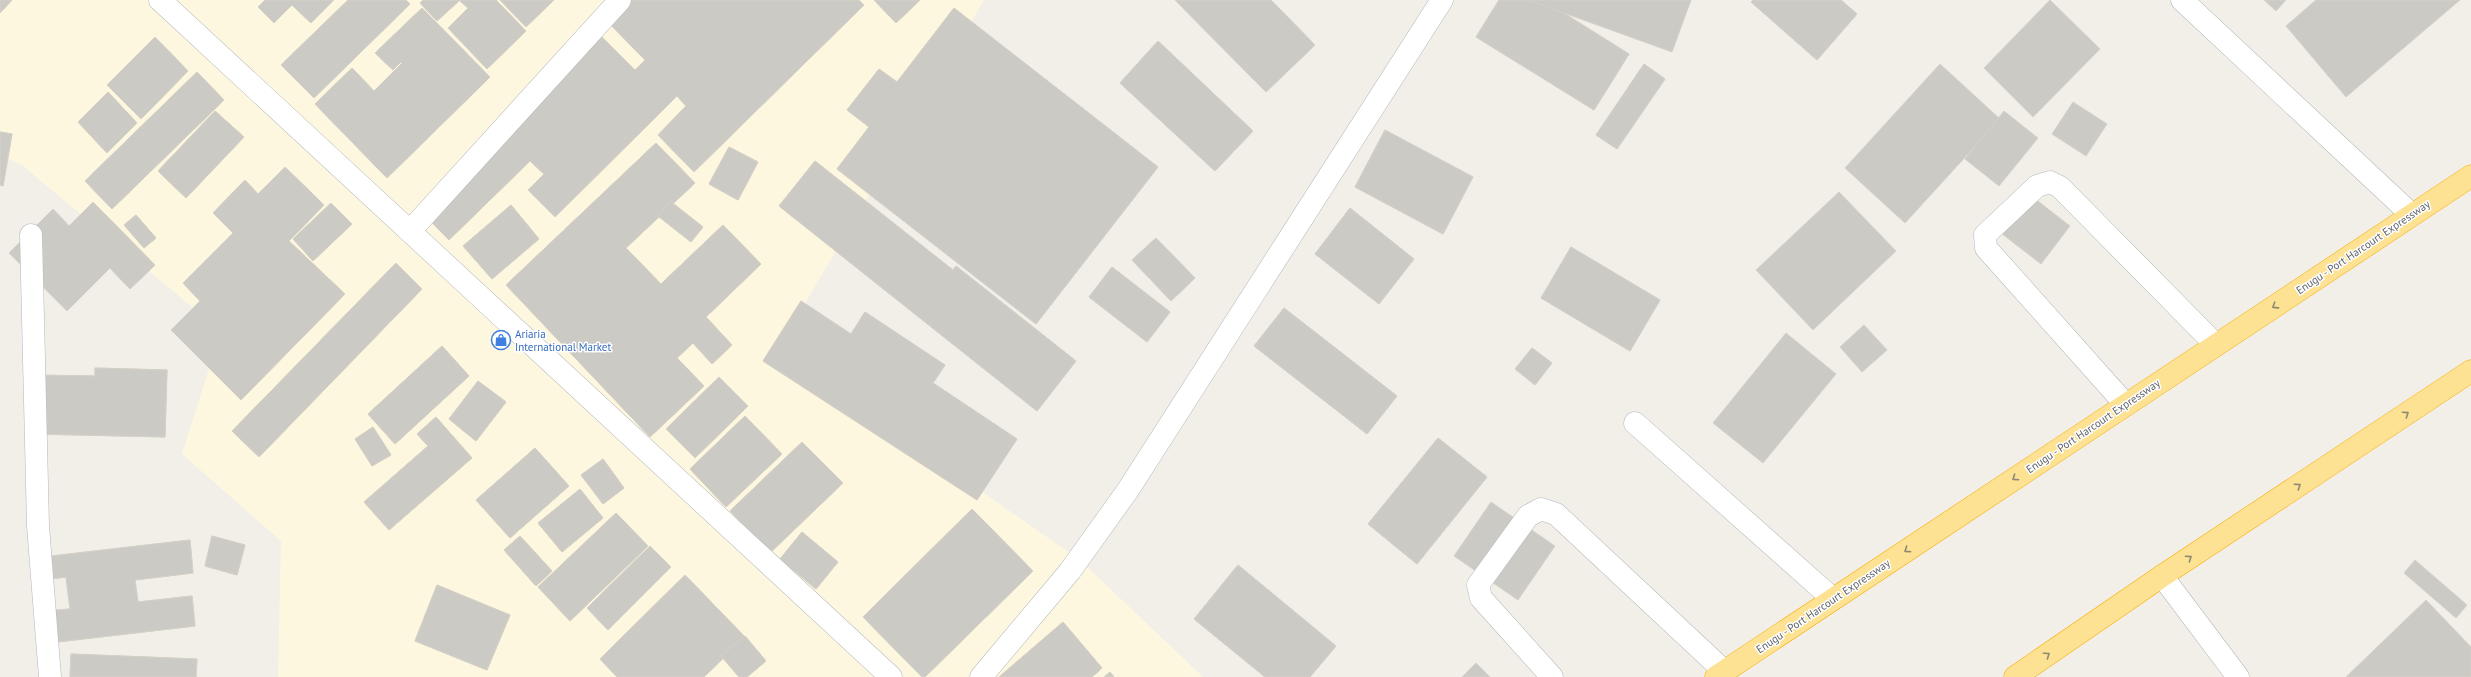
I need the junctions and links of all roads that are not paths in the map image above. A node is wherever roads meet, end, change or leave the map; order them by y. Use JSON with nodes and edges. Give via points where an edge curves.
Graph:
{"nodes":[{"id":1,"x":160,"y":0,"type":"edge"},
{"id":2,"x":620,"y":0,"type":"edge"},
{"id":3,"x":1442,"y":0,"type":"edge"},
{"id":4,"x":2182,"y":0,"type":"edge"},
{"id":5,"x":2471,"y":176,"type":"edge"},
{"id":6,"x":2412,"y":216,"type":"junction"},
{"id":7,"x":410,"y":231,"type":"junction"},
{"id":8,"x":31,"y":235,"type":"dead end"},
{"id":9,"x":2216,"y":345,"type":"junction"},
{"id":10,"x":2471,"y":371,"type":"edge"},
{"id":11,"x":2126,"y":405,"type":"junction"},
{"id":12,"x":1635,"y":423,"type":"dead end"},
{"id":13,"x":2162,"y":576,"type":"junction"},
{"id":14,"x":1833,"y":599,"type":"junction"},
{"id":15,"x":1720,"y":674,"type":"edge"},
{"id":16,"x":50,"y":677,"type":"edge"},
{"id":17,"x":892,"y":677,"type":"edge"},
{"id":18,"x":981,"y":677,"type":"edge"},
{"id":19,"x":1552,"y":677,"type":"edge"},
{"id":20,"x":2015,"y":677,"type":"edge"},
{"id":21,"x":2238,"y":677,"type":"edge"}],
"edges":[{"from":1,"to":7,"type":"street"},
{"from":2,"to":7,"type":"street"},
{"from":3,"to":18,"type":"street","via":[[1128,490],[1070,571]]},
{"from":4,"to":6,"type":"street"},
{"from":5,"to":6,"type":"highway","name":"Enugu - Port Harcourt Expressway"},
{"from":6,"to":9,"type":"highway","name":"Enugu - Port Harcourt Expressway","one_way":true},
{"from":7,"to":17,"type":"street"},
{"from":8,"to":16,"type":"street","via":[[38,526]]},
{"from":9,"to":11,"type":"highway","name":"Enugu - Port Harcourt Expressway"},
{"from":9,"to":11,"type":"street","via":[[2060,187],[2050,182],[2037,186],[1986,235],[1986,248]]},
{"from":13,"to":10,"type":"highway","one_way":true},
{"from":11,"to":14,"type":"highway","name":"Enugu - Port Harcourt Expressway","one_way":true},
{"from":12,"to":14,"type":"street"},
{"from":20,"to":13,"type":"highway","one_way":true},
{"from":13,"to":21,"type":"street"},
{"from":14,"to":15,"type":"highway","name":"Enugu - Port Harcourt Expressway"},
{"from":15,"to":19,"type":"street","via":[[1556,514],[1541,509],[1528,516],[1478,585],[1481,598]]}]}
